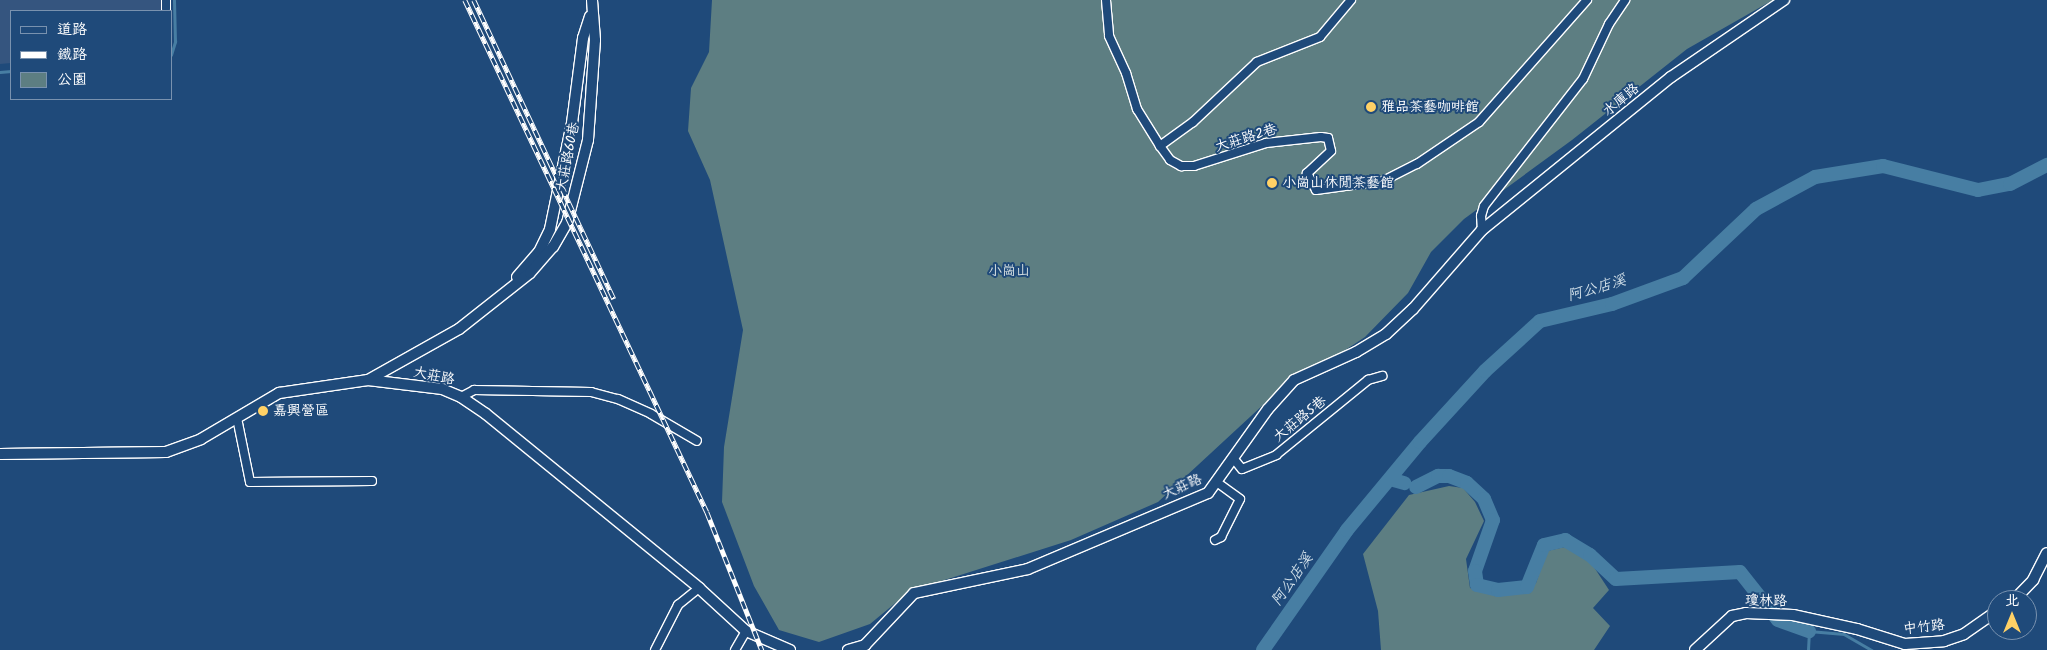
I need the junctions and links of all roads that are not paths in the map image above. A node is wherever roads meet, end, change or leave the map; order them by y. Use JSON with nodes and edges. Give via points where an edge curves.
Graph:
{"nodes":[{"id":1,"x":166,"y":0,"type":"edge"},
{"id":2,"x":1106,"y":0,"type":"edge"},
{"id":3,"x":1351,"y":0,"type":"edge"},
{"id":4,"x":1587,"y":0,"type":"edge"},
{"id":5,"x":1625,"y":0,"type":"edge"},
{"id":6,"x":1784,"y":0,"type":"edge"},
{"id":7,"x":592,"y":5,"type":"edge"},
{"id":8,"x":166,"y":9,"type":"dead end"},
{"id":9,"x":1160,"y":146,"type":"junction"},
{"id":10,"x":1482,"y":230,"type":"junction"},
{"id":11,"x":510,"y":286,"type":"junction"},
{"id":12,"x":1382,"y":376,"type":"dead end"},
{"id":13,"x":368,"y":380,"type":"junction"},
{"id":14,"x":461,"y":397,"type":"junction"},
{"id":15,"x":237,"y":418,"type":"junction"},
{"id":16,"x":697,"y":441,"type":"dead end"},
{"id":17,"x":0,"y":454,"type":"edge"},
{"id":18,"x":1233,"y":458,"type":"junction"},
{"id":19,"x":372,"y":481,"type":"dead end"},
{"id":20,"x":1218,"y":483,"type":"junction"},
{"id":21,"x":1215,"y":540,"type":"dead end"},
{"id":22,"x":2047,"y":553,"type":"edge"},
{"id":23,"x":700,"y":588,"type":"junction"},
{"id":24,"x":2024,"y":590,"type":"edge"},
{"id":25,"x":1987,"y":619,"type":"edge"},
{"id":26,"x":1820,"y":622,"type":"joint"},
{"id":27,"x":746,"y":631,"type":"junction"},
{"id":28,"x":655,"y":650,"type":"edge"},
{"id":29,"x":735,"y":650,"type":"edge"},
{"id":30,"x":790,"y":650,"type":"edge"},
{"id":31,"x":848,"y":650,"type":"edge"},
{"id":32,"x":1695,"y":650,"type":"edge"}],
"edges":[{"from":1,"to":8,"type":"street"},
{"from":2,"to":9,"type":"street","name":"大莊路2巷","via":[[1109,36],[1126,73],[1137,109]]},
{"from":3,"to":9,"type":"street","via":[[1320,38],[1256,62],[1193,122]]},
{"from":4,"to":9,"type":"street","name":"大莊路2巷","via":[[1479,122],[1417,164],[1383,181],[1316,190],[1307,173],[1331,151],[1328,138],[1321,136],[1266,143],[1194,166],[1181,166],[1170,160]]},
{"from":5,"to":10,"type":"street","via":[[1609,24],[1583,79],[1484,206]]},
{"from":6,"to":10,"type":"street","name":"水庫路","via":[[1672,77]]},
{"from":7,"to":11,"type":"street","name":"大莊路60巷","via":[[550,229],[539,252]]},
{"from":7,"to":11,"type":"street","name":"大莊路60巷","via":[[595,40],[588,140],[567,223],[553,247],[530,273]]},
{"from":10,"to":18,"type":"street","name":"大莊路","via":[[1413,309],[1386,334],[1356,352],[1294,380]]},
{"from":11,"to":13,"type":"street","name":"大莊路60巷","via":[[459,329]]},
{"from":12,"to":18,"type":"street","name":"大莊路5巷","via":[[1368,380],[1276,455],[1242,469]]},
{"from":13,"to":14,"type":"street","name":"大莊路","via":[[442,389]]},
{"from":13,"to":15,"type":"street","name":"大莊路","via":[[280,393]]},
{"from":14,"to":16,"type":"street","via":[[474,390],[590,392],[618,399],[651,414]]},
{"from":14,"to":23,"type":"street","name":"大莊路"},
{"from":15,"to":17,"type":"street","name":"大莊路","via":[[201,439],[166,452]]},
{"from":15,"to":19,"type":"street","via":[[250,482]]},
{"from":18,"to":20,"type":"street","name":"大莊路","via":[[1219,473]]},
{"from":20,"to":21,"type":"street","via":[[1240,499],[1220,537]]},
{"from":20,"to":31,"type":"street","name":"大莊路","via":[[1208,493],[1028,569],[914,593],[865,646]]},
{"from":22,"to":24,"type":"street","via":[[2034,580]]},
{"from":23,"to":27,"type":"street","name":"大莊路"},
{"from":23,"to":28,"type":"street","via":[[678,605]]},
{"from":25,"to":26,"type":"street","name":"中竹路","via":[[1964,634],[1924,644],[1886,641],[1857,629]]},
{"from":26,"to":32,"type":"street","name":"瓊林路","via":[[1778,613],[1732,616]]},
{"from":27,"to":29,"type":"street"},
{"from":27,"to":30,"type":"street","name":"大莊路"}]}
